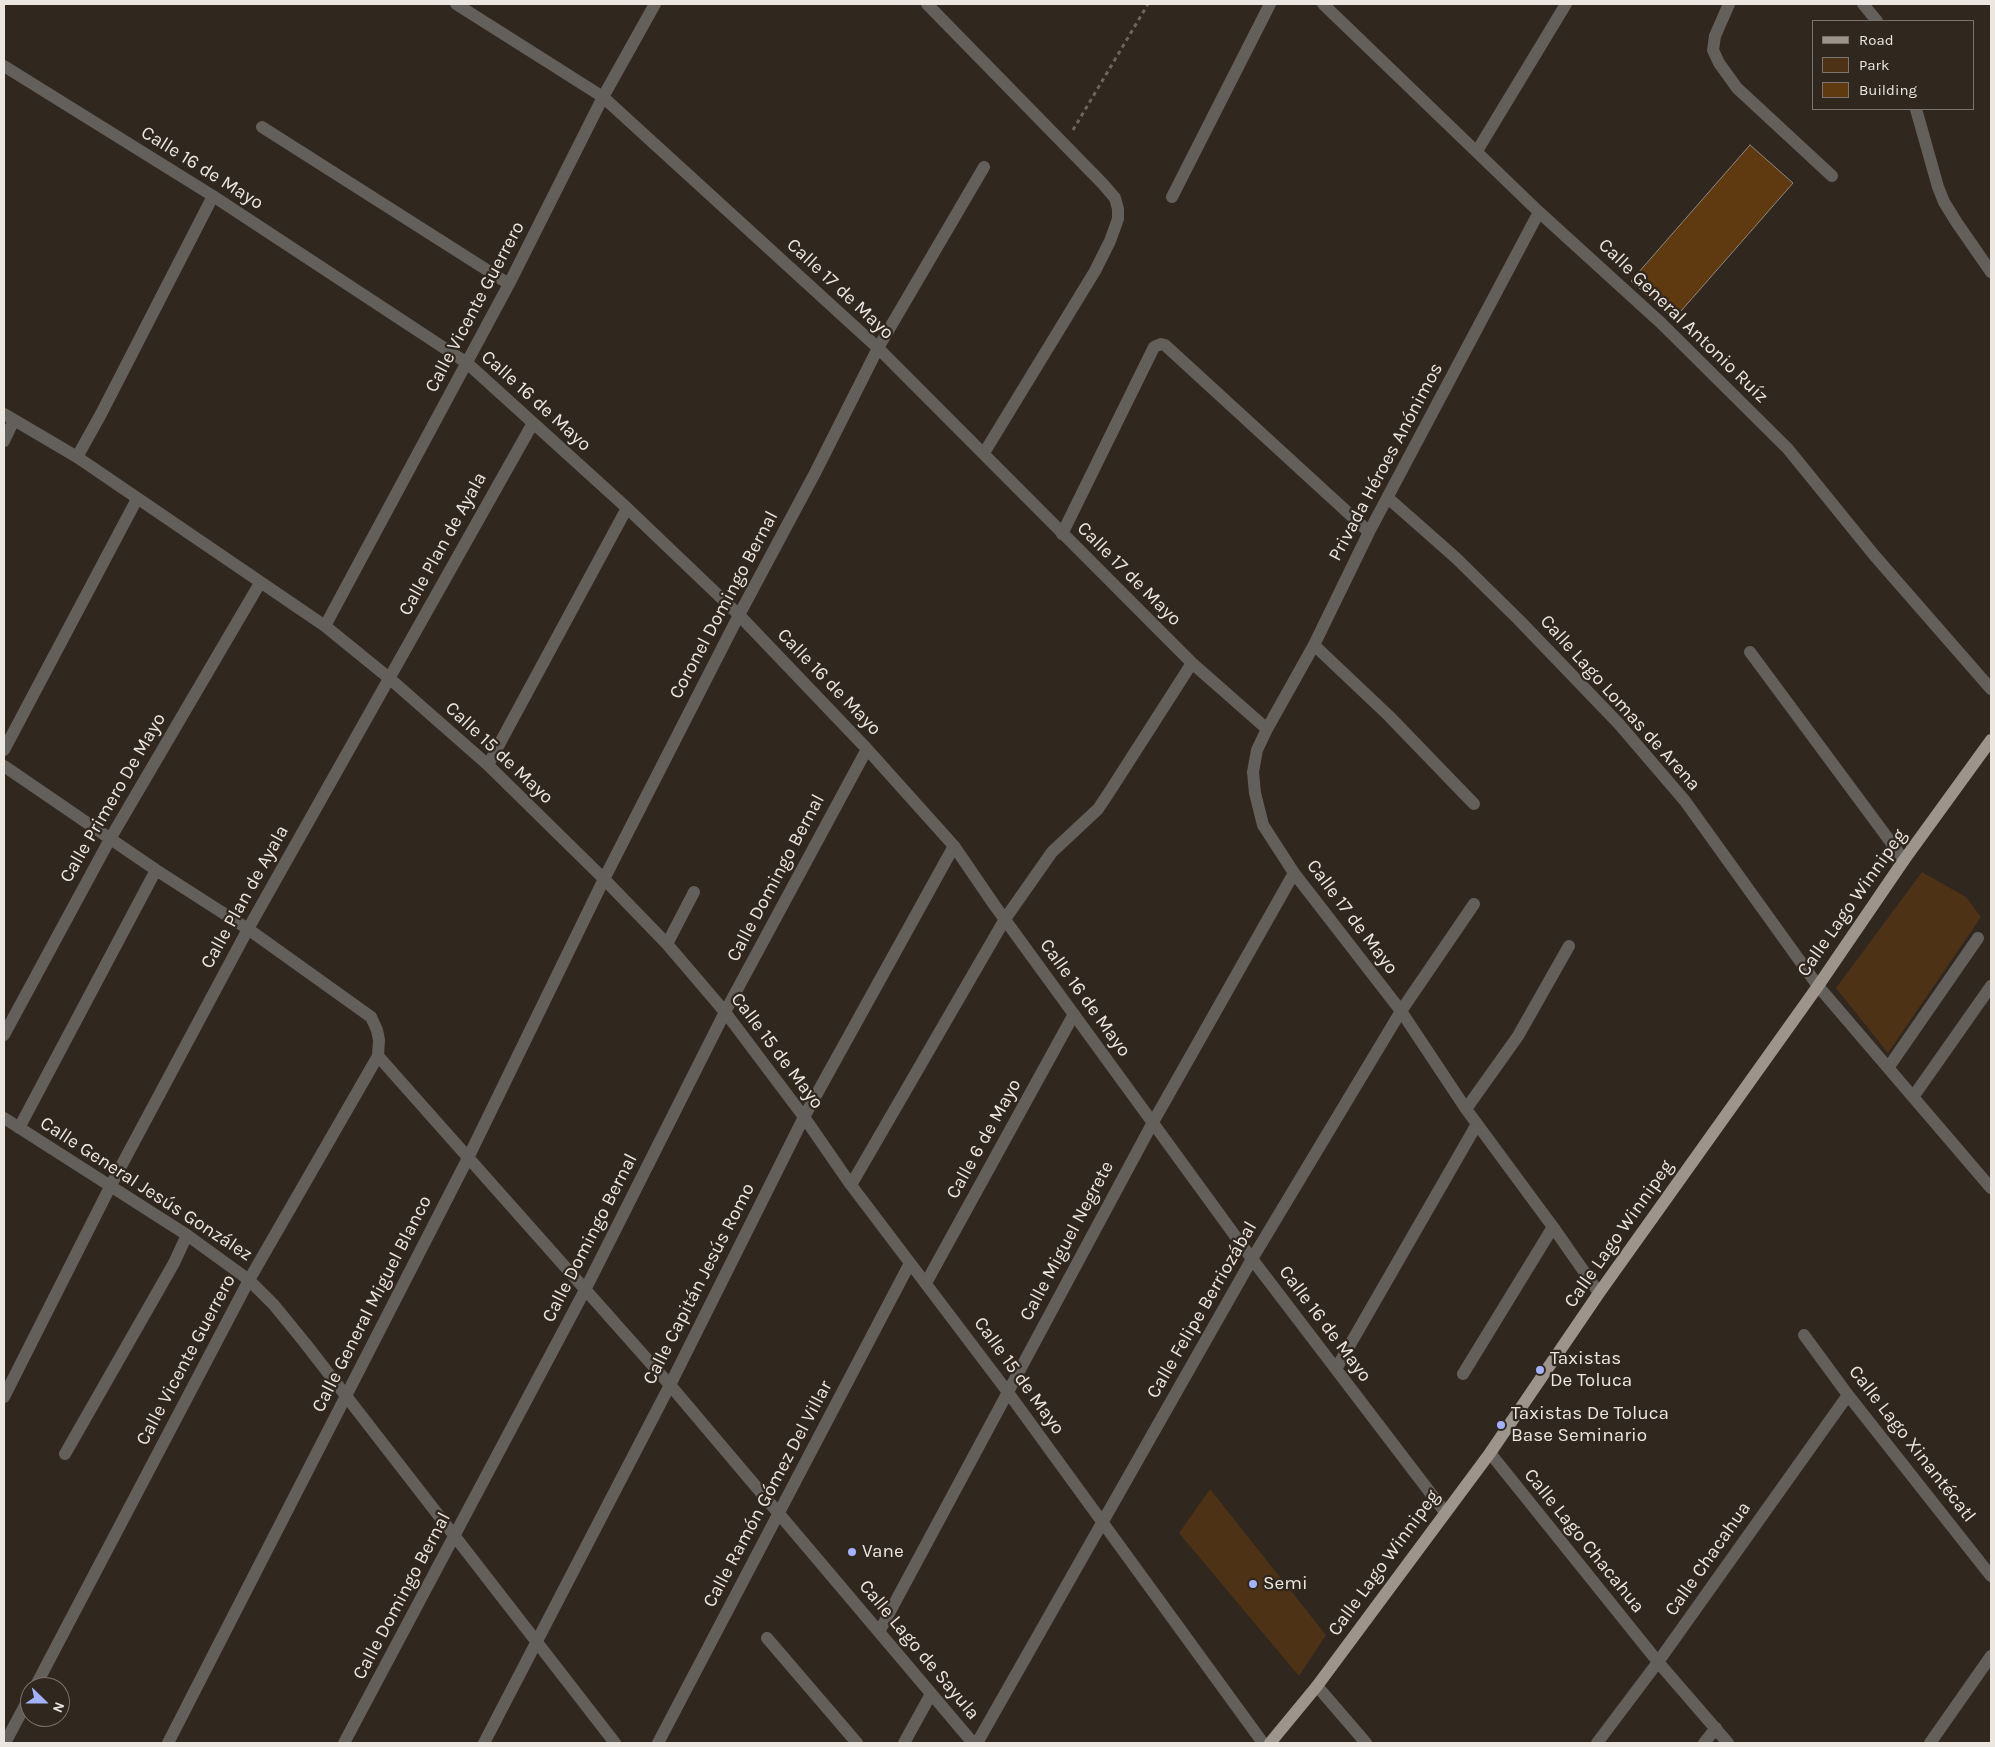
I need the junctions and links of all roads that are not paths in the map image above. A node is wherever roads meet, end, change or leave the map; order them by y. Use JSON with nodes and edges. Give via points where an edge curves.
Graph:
{"nodes":[{"id":1,"x":456,"y":4,"type":"edge"},
{"id":2,"x":655,"y":4,"type":"edge"},
{"id":3,"x":927,"y":4,"type":"edge"},
{"id":4,"x":1270,"y":4,"type":"edge"},
{"id":5,"x":1323,"y":4,"type":"edge"},
{"id":6,"x":1566,"y":4,"type":"edge"},
{"id":7,"x":1729,"y":4,"type":"edge"},
{"id":8,"x":1863,"y":4,"type":"edge"},
{"id":9,"x":1876,"y":20,"type":"edge"},
{"id":10,"x":4,"y":66,"type":"edge"},
{"id":11,"x":603,"y":97,"type":"junction"},
{"id":12,"x":1916,"y":110,"type":"edge"},
{"id":13,"x":262,"y":128,"type":"dead end"},
{"id":14,"x":1477,"y":151,"type":"junction"},
{"id":15,"x":984,"y":167,"type":"dead end"},
{"id":16,"x":1832,"y":176,"type":"dead end"},
{"id":17,"x":213,"y":196,"type":"junction"},
{"id":18,"x":1172,"y":196,"type":"dead end"},
{"id":19,"x":1539,"y":212,"type":"junction"},
{"id":20,"x":1991,"y":272,"type":"edge"},
{"id":21,"x":509,"y":284,"type":"junction"},
{"id":22,"x":878,"y":348,"type":"junction"},
{"id":23,"x":467,"y":363,"type":"junction"},
{"id":24,"x":9,"y":417,"type":"edge"},
{"id":25,"x":533,"y":423,"type":"junction"},
{"id":26,"x":4,"y":441,"type":"edge"},
{"id":27,"x":984,"y":453,"type":"junction"},
{"id":28,"x":76,"y":457,"type":"junction"},
{"id":29,"x":1388,"y":498,"type":"junction"},
{"id":30,"x":137,"y":499,"type":"junction"},
{"id":31,"x":627,"y":508,"type":"junction"},
{"id":32,"x":1369,"y":532,"type":"junction"},
{"id":33,"x":1062,"y":534,"type":"junction"},
{"id":34,"x":260,"y":583,"type":"junction"},
{"id":35,"x":739,"y":615,"type":"junction"},
{"id":36,"x":325,"y":626,"type":"junction"},
{"id":37,"x":1314,"y":645,"type":"junction"},
{"id":38,"x":1750,"y":652,"type":"dead end"},
{"id":39,"x":1192,"y":663,"type":"junction"},
{"id":40,"x":389,"y":678,"type":"junction"},
{"id":41,"x":1991,"y":689,"type":"edge"},
{"id":42,"x":1267,"y":729,"type":"junction"},
{"id":43,"x":1991,"y":740,"type":"edge"},
{"id":44,"x":868,"y":749,"type":"junction"},
{"id":45,"x":4,"y":750,"type":"edge"},
{"id":46,"x":4,"y":766,"type":"edge"},
{"id":47,"x":488,"y":766,"type":"junction"},
{"id":48,"x":1474,"y":804,"type":"dead end"},
{"id":49,"x":110,"y":838,"type":"junction"},
{"id":50,"x":954,"y":846,"type":"junction"},
{"id":51,"x":1904,"y":860,"type":"junction"},
{"id":52,"x":156,"y":870,"type":"junction"},
{"id":53,"x":1294,"y":873,"type":"junction"},
{"id":54,"x":604,"y":879,"type":"junction"},
{"id":55,"x":694,"y":892,"type":"dead end"},
{"id":56,"x":1474,"y":904,"type":"dead end"},
{"id":57,"x":1005,"y":918,"type":"junction"},
{"id":58,"x":248,"y":929,"type":"junction"},
{"id":59,"x":1978,"y":938,"type":"dead end"},
{"id":60,"x":667,"y":944,"type":"junction"},
{"id":61,"x":1569,"y":946,"type":"dead end"},
{"id":62,"x":1818,"y":986,"type":"junction"},
{"id":63,"x":1991,"y":986,"type":"edge"},
{"id":64,"x":1401,"y":1011,"type":"junction"},
{"id":65,"x":725,"y":1012,"type":"junction"},
{"id":66,"x":1074,"y":1014,"type":"junction"},
{"id":67,"x":4,"y":1035,"type":"edge"},
{"id":68,"x":378,"y":1056,"type":"junction"},
{"id":69,"x":1888,"y":1068,"type":"junction"},
{"id":70,"x":1913,"y":1097,"type":"junction"},
{"id":71,"x":1466,"y":1109,"type":"junction"},
{"id":72,"x":804,"y":1117,"type":"junction"},
{"id":73,"x":4,"y":1118,"type":"edge"},
{"id":74,"x":1152,"y":1124,"type":"junction"},
{"id":75,"x":1477,"y":1124,"type":"junction"},
{"id":76,"x":19,"y":1128,"type":"junction"},
{"id":77,"x":468,"y":1156,"type":"junction"},
{"id":78,"x":111,"y":1185,"type":"junction"},
{"id":79,"x":851,"y":1185,"type":"junction"},
{"id":80,"x":1991,"y":1188,"type":"edge"},
{"id":81,"x":1553,"y":1227,"type":"junction"},
{"id":82,"x":187,"y":1235,"type":"junction"},
{"id":83,"x":1252,"y":1260,"type":"junction"},
{"id":84,"x":910,"y":1263,"type":"junction"},
{"id":85,"x":249,"y":1280,"type":"junction"},
{"id":86,"x":926,"y":1283,"type":"junction"},
{"id":87,"x":585,"y":1290,"type":"junction"},
{"id":88,"x":1599,"y":1293,"type":"junction"},
{"id":89,"x":1804,"y":1335,"type":"dead end"},
{"id":90,"x":1336,"y":1369,"type":"junction"},
{"id":91,"x":1463,"y":1374,"type":"dead end"},
{"id":92,"x":670,"y":1384,"type":"junction"},
{"id":93,"x":1007,"y":1391,"type":"junction"},
{"id":94,"x":1848,"y":1395,"type":"junction"},
{"id":95,"x":4,"y":1397,"type":"edge"},
{"id":96,"x":346,"y":1398,"type":"junction"},
{"id":97,"x":1490,"y":1453,"type":"junction"},
{"id":98,"x":65,"y":1454,"type":"dead end"},
{"id":99,"x":1445,"y":1512,"type":"junction"},
{"id":100,"x":779,"y":1513,"type":"junction"},
{"id":101,"x":1102,"y":1523,"type":"junction"},
{"id":102,"x":454,"y":1537,"type":"junction"},
{"id":103,"x":1991,"y":1576,"type":"edge"},
{"id":104,"x":879,"y":1632,"type":"junction"},
{"id":105,"x":767,"y":1638,"type":"dead end"},
{"id":106,"x":536,"y":1643,"type":"junction"},
{"id":107,"x":1991,"y":1656,"type":"edge"},
{"id":108,"x":1658,"y":1662,"type":"junction"},
{"id":109,"x":40,"y":1677,"type":"edge"},
{"id":110,"x":1317,"y":1686,"type":"junction"},
{"id":111,"x":931,"y":1694,"type":"junction"},
{"id":112,"x":20,"y":1715,"type":"edge"},
{"id":113,"x":1716,"y":1728,"type":"junction"},
{"id":114,"x":5,"y":1743,"type":"edge"},
{"id":115,"x":168,"y":1743,"type":"edge"},
{"id":116,"x":344,"y":1743,"type":"edge"},
{"id":117,"x":484,"y":1743,"type":"edge"},
{"id":118,"x":615,"y":1743,"type":"edge"},
{"id":119,"x":658,"y":1743,"type":"edge"},
{"id":120,"x":857,"y":1743,"type":"edge"},
{"id":121,"x":904,"y":1743,"type":"edge"},
{"id":122,"x":973,"y":1743,"type":"edge"},
{"id":123,"x":977,"y":1743,"type":"edge"},
{"id":124,"x":1264,"y":1743,"type":"edge"},
{"id":125,"x":1270,"y":1743,"type":"edge"},
{"id":126,"x":1366,"y":1743,"type":"edge"},
{"id":127,"x":1596,"y":1743,"type":"edge"},
{"id":128,"x":1704,"y":1743,"type":"edge"},
{"id":129,"x":1728,"y":1743,"type":"edge"},
{"id":130,"x":1930,"y":1743,"type":"edge"}],
"edges":[{"from":1,"to":11,"type":"street","name":"Calle 17 de Mayo"},
{"from":2,"to":11,"type":"street","name":"Calle Vicente Guerrero"},
{"from":3,"to":27,"type":"street","via":[[1065,143],[1115,198],[1118,209],[1110,241],[1095,272]]},
{"from":4,"to":18,"type":"street"},
{"from":5,"to":14,"type":"street","name":"Calle General Antonio Ruíz"},
{"from":6,"to":14,"type":"street"},
{"from":7,"to":16,"type":"street","via":[[1715,36],[1713,50],[1719,63],[1737,88]]},
{"from":8,"to":9,"type":"street"},
{"from":10,"to":17,"type":"street","name":"Calle 16 de Mayo"},
{"from":11,"to":21,"type":"street","name":"Calle Vicente Guerrero"},
{"from":11,"to":22,"type":"street","name":"Calle 17 de Mayo"},
{"from":12,"to":20,"type":"street","via":[[1944,202]]},
{"from":13,"to":21,"type":"street"},
{"from":14,"to":19,"type":"street","name":"Calle General Antonio Ruíz"},
{"from":15,"to":22,"type":"street","name":"Coronel Domingo Bernal"},
{"from":17,"to":23,"type":"street","name":"Calle 16 de Mayo"},
{"from":17,"to":28,"type":"street"},
{"from":19,"to":29,"type":"street","name":"Privada Héroes Anónimos"},
{"from":19,"to":41,"type":"street","name":"Calle General Antonio Ruíz","via":[[1661,323],[1788,449],[1874,555]]},
{"from":21,"to":23,"type":"street","name":"Calle Vicente Guerrero"},
{"from":22,"to":27,"type":"street","name":"Calle 17 de Mayo"},
{"from":22,"to":35,"type":"street","name":"Coronel Domingo Bernal"},
{"from":23,"to":25,"type":"street","name":"Calle 16 de Mayo"},
{"from":23,"to":36,"type":"street","name":"Calle Vicente Guerrero"},
{"from":24,"to":26,"type":"street"},
{"from":24,"to":28,"type":"street","name":"Calle 15 de Mayo"},
{"from":25,"to":31,"type":"street","name":"Calle 16 de Mayo"},
{"from":25,"to":40,"type":"street","name":"Calle Plan de Ayala"},
{"from":27,"to":33,"type":"street","name":"Calle 17 de Mayo"},
{"from":28,"to":30,"type":"street","name":"Calle 15 de Mayo"},
{"from":29,"to":32,"type":"street","name":"Privada Héroes Anónimos"},
{"from":29,"to":62,"type":"street","name":"Calle Lago Lomas de Arena","via":[[1456,558],[1619,724],[1685,801]]},
{"from":30,"to":34,"type":"street","name":"Calle 15 de Mayo"},
{"from":30,"to":45,"type":"street"},
{"from":31,"to":35,"type":"street","name":"Calle 16 de Mayo"},
{"from":31,"to":47,"type":"street"},
{"from":32,"to":33,"type":"street","via":[[1165,346],[1158,344]]},
{"from":32,"to":37,"type":"street","name":"Privada Héroes Anónimos"},
{"from":33,"to":39,"type":"street","name":"Calle 17 de Mayo"},
{"from":34,"to":36,"type":"street","name":"Calle 15 de Mayo"},
{"from":34,"to":49,"type":"street","name":"Calle Primero De Mayo"},
{"from":35,"to":44,"type":"street","name":"Calle 16 de Mayo"},
{"from":35,"to":54,"type":"street","name":"Coronel Domingo Bernal"},
{"from":36,"to":40,"type":"street","name":"Calle 15 de Mayo"},
{"from":37,"to":42,"type":"street","name":"Privada Héroes Anónimos"},
{"from":37,"to":48,"type":"street","via":[[1389,716]]},
{"from":38,"to":51,"type":"street"},
{"from":39,"to":42,"type":"street","name":"Calle 17 de Mayo"},
{"from":39,"to":57,"type":"street","via":[[1110,791],[1092,814],[1052,852]]},
{"from":40,"to":47,"type":"street","name":"Calle 15 de Mayo"},
{"from":40,"to":58,"type":"street","name":"Calle Plan de Ayala"},
{"from":42,"to":53,"type":"street","name":"Calle 17 de Mayo","via":[[1257,750],[1253,772],[1255,793],[1263,825]]},
{"from":43,"to":51,"type":"main road","name":"Calle Lago Winnipeg"},
{"from":44,"to":50,"type":"street","name":"Calle 16 de Mayo"},
{"from":44,"to":65,"type":"street","name":"Calle Domingo Bernal"},
{"from":46,"to":49,"type":"street"},
{"from":47,"to":54,"type":"street","name":"Calle 15 de Mayo"},
{"from":49,"to":52,"type":"street"},
{"from":49,"to":67,"type":"street","name":"Calle Primero De Mayo"},
{"from":50,"to":57,"type":"street","name":"Calle 16 de Mayo"},
{"from":50,"to":72,"type":"street","name":"Calle Capitán Jesús Romo"},
{"from":51,"to":62,"type":"main road","name":"Calle Lago Winnipeg"},
{"from":52,"to":58,"type":"street"},
{"from":52,"to":76,"type":"street"},
{"from":53,"to":64,"type":"street","name":"Calle 17 de Mayo"},
{"from":53,"to":74,"type":"street","name":"Calle Miguel Negrete"},
{"from":54,"to":60,"type":"street","name":"Calle 15 de Mayo"},
{"from":54,"to":77,"type":"street","name":"Calle General Miguel Blanco"},
{"from":55,"to":60,"type":"street"},
{"from":56,"to":64,"type":"street","name":"Calle Felipe Berriozábal"},
{"from":57,"to":66,"type":"street","name":"Calle 16 de Mayo"},
{"from":57,"to":79,"type":"street"},
{"from":58,"to":68,"type":"street","via":[[371,1017],[379,1040]]},
{"from":58,"to":78,"type":"street","name":"Calle Plan de Ayala"},
{"from":59,"to":69,"type":"street"},
{"from":60,"to":65,"type":"street","name":"Calle 15 de Mayo"},
{"from":61,"to":71,"type":"street","via":[[1518,1036]]},
{"from":62,"to":69,"type":"street","name":"Calle Lago Lomas de Arena"},
{"from":62,"to":88,"type":"main road","name":"Calle Lago Winnipeg"},
{"from":63,"to":70,"type":"street"},
{"from":64,"to":71,"type":"street","name":"Calle 17 de Mayo"},
{"from":64,"to":83,"type":"street","name":"Calle Felipe Berriozábal"},
{"from":65,"to":72,"type":"street","name":"Calle 15 de Mayo"},
{"from":65,"to":87,"type":"street","name":"Calle Domingo Bernal"},
{"from":66,"to":74,"type":"street","name":"Calle 16 de Mayo"},
{"from":66,"to":86,"type":"street","name":"Calle 6 de Mayo"},
{"from":68,"to":77,"type":"street","name":"Calle Lago de Sayula"},
{"from":68,"to":85,"type":"street","name":"Calle Vicente Guerrero"},
{"from":69,"to":70,"type":"street","name":"Calle Lago Lomas de Arena"},
{"from":70,"to":80,"type":"street","name":"Calle Lago Lomas de Arena"},
{"from":71,"to":75,"type":"street","name":"Calle 17 de Mayo"},
{"from":72,"to":79,"type":"street","name":"Calle 15 de Mayo"},
{"from":72,"to":92,"type":"street","name":"Calle Capitán Jesús Romo"},
{"from":73,"to":76,"type":"street","name":"Calle General Jesús González"},
{"from":74,"to":83,"type":"street","name":"Calle 16 de Mayo"},
{"from":74,"to":93,"type":"street","name":"Calle Miguel Negrete"},
{"from":75,"to":81,"type":"street","name":"Calle 17 de Mayo"},
{"from":75,"to":90,"type":"street"},
{"from":76,"to":78,"type":"street","name":"Calle General Jesús González"},
{"from":77,"to":87,"type":"street","name":"Calle Lago de Sayula"},
{"from":77,"to":96,"type":"street","name":"Calle General Miguel Blanco"},
{"from":78,"to":82,"type":"street","name":"Calle General Jesús González"},
{"from":78,"to":95,"type":"street","name":"Calle Plan de Ayala"},
{"from":79,"to":84,"type":"street","name":"Calle 15 de Mayo"},
{"from":81,"to":88,"type":"street","name":"Calle 17 de Mayo"},
{"from":81,"to":91,"type":"street"},
{"from":82,"to":85,"type":"street","name":"Calle General Jesús González"},
{"from":82,"to":98,"type":"street"},
{"from":83,"to":90,"type":"street","name":"Calle 16 de Mayo"},
{"from":83,"to":101,"type":"street","name":"Calle Felipe Berriozábal"},
{"from":84,"to":86,"type":"street","name":"Calle 15 de Mayo"},
{"from":84,"to":100,"type":"street","name":"Calle Ramón Gómez Del Villar"},
{"from":85,"to":96,"type":"street","name":"Calle General Jesús González","via":[[299,1335]]},
{"from":85,"to":109,"type":"street","name":"Calle Vicente Guerrero"},
{"from":86,"to":93,"type":"street","name":"Calle 15 de Mayo"},
{"from":87,"to":92,"type":"street","name":"Calle Lago de Sayula"},
{"from":87,"to":102,"type":"street","name":"Calle Domingo Bernal"},
{"from":88,"to":97,"type":"main road","name":"Calle Lago Winnipeg"},
{"from":89,"to":94,"type":"street","name":"Calle Lago Xinantécatl"},
{"from":90,"to":99,"type":"street","name":"Calle 16 de Mayo"},
{"from":92,"to":100,"type":"street","name":"Calle Lago de Sayula"},
{"from":92,"to":106,"type":"street","name":"Calle Capitán Jesús Romo"},
{"from":93,"to":101,"type":"street","name":"Calle 15 de Mayo"},
{"from":93,"to":104,"type":"street","name":"Calle Miguel Negrete"},
{"from":94,"to":103,"type":"street","name":"Calle Lago Xinantécatl"},
{"from":94,"to":108,"type":"street","name":"Calle Chacahua"},
{"from":96,"to":102,"type":"street","name":"Calle General Jesús González"},
{"from":96,"to":115,"type":"street","name":"Calle General Miguel Blanco"},
{"from":97,"to":99,"type":"main road","name":"Calle Lago Winnipeg"},
{"from":97,"to":108,"type":"street","name":"Calle Lago Chacahua"},
{"from":99,"to":110,"type":"main road","name":"Calle Lago Winnipeg"},
{"from":100,"to":104,"type":"street","name":"Calle Lago de Sayula"},
{"from":100,"to":119,"type":"street","name":"Calle Ramón Gómez Del Villar"},
{"from":101,"to":123,"type":"street","name":"Calle Felipe Berriozábal"},
{"from":101,"to":124,"type":"street","name":"Calle 15 de Mayo"},
{"from":102,"to":106,"type":"street","name":"Calle General Jesús González"},
{"from":102,"to":116,"type":"street","name":"Calle Domingo Bernal"},
{"from":104,"to":111,"type":"street","name":"Calle Lago de Sayula"},
{"from":105,"to":120,"type":"street"},
{"from":106,"to":117,"type":"street","name":"Calle Capitán Jesús Romo"},
{"from":106,"to":118,"type":"street","name":"Calle General Jesús González"},
{"from":107,"to":130,"type":"street"},
{"from":108,"to":113,"type":"street","name":"Calle Lago Chacahua"},
{"from":108,"to":127,"type":"street","name":"Calle Chacahua"},
{"from":110,"to":125,"type":"main road","name":"Calle Lago Winnipeg"},
{"from":110,"to":126,"type":"street"},
{"from":111,"to":121,"type":"street"},
{"from":111,"to":122,"type":"street","name":"Calle Lago de Sayula"},
{"from":112,"to":114,"type":"street"},
{"from":113,"to":128,"type":"street"},
{"from":113,"to":129,"type":"street","name":"Calle Lago Chacahua"}]}
